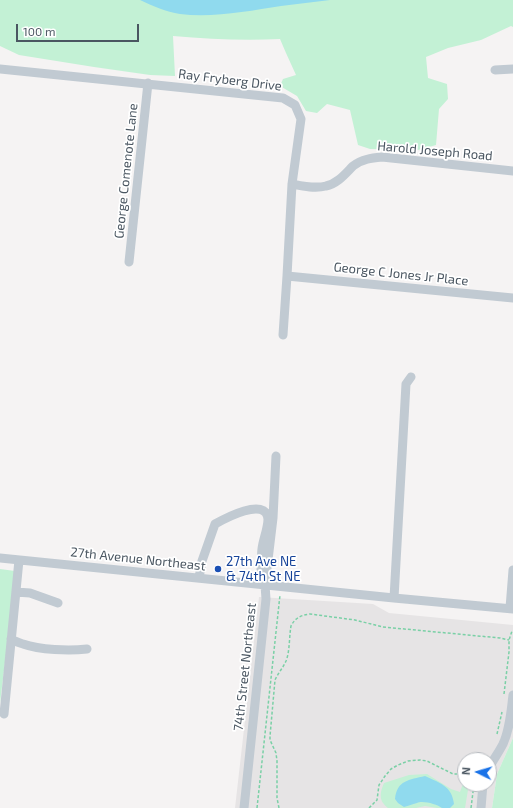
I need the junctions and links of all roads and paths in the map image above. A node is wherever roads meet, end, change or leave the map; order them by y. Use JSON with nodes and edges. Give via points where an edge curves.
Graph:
{"nodes":[{"id":1,"x":0,"y":69,"type":"edge"},
{"id":2,"x":513,"y":69,"type":"edge"},
{"id":3,"x":495,"y":70,"type":"dead end"},
{"id":4,"x":148,"y":84,"type":"junction"},
{"id":5,"x":513,"y":171,"type":"edge"},
{"id":6,"x":292,"y":184,"type":"junction"},
{"id":7,"x":130,"y":262,"type":"dead end"},
{"id":8,"x":287,"y":276,"type":"junction"},
{"id":9,"x":513,"y":298,"type":"edge"},
{"id":10,"x":283,"y":335,"type":"dead end"},
{"id":11,"x":411,"y":377,"type":"dead end"},
{"id":12,"x":276,"y":456,"type":"dead end"},
{"id":13,"x":0,"y":558,"type":"edge"},
{"id":14,"x":19,"y":560,"type":"junction"},
{"id":15,"x":513,"y":570,"type":"edge"},
{"id":16,"x":199,"y":578,"type":"junction"},
{"id":17,"x":263,"y":584,"type":"junction"},
{"id":18,"x":281,"y":586,"type":"junction"},
{"id":19,"x":16,"y":592,"type":"junction"},
{"id":20,"x":394,"y":598,"type":"junction"},
{"id":21,"x":58,"y":603,"type":"dead end"},
{"id":22,"x":511,"y":608,"type":"edge"},
{"id":23,"x":512,"y":631,"type":"dead end"},
{"id":24,"x":11,"y":639,"type":"junction"},
{"id":25,"x":509,"y":640,"type":"junction"},
{"id":26,"x":87,"y":649,"type":"dead end"},
{"id":27,"x":513,"y":695,"type":"edge"},
{"id":28,"x":503,"y":698,"type":"dead end"},
{"id":29,"x":502,"y":705,"type":"dead end"},
{"id":30,"x":4,"y":714,"type":"dead end"},
{"id":31,"x":495,"y":739,"type":"dead end"},
{"id":32,"x":497,"y":755,"type":"edge"},
{"id":33,"x":457,"y":774,"type":"edge"},
{"id":34,"x":473,"y":792,"type":"edge"},
{"id":35,"x":482,"y":792,"type":"edge"},
{"id":36,"x":244,"y":808,"type":"edge"},
{"id":37,"x":257,"y":808,"type":"edge"},
{"id":38,"x":279,"y":808,"type":"edge"},
{"id":39,"x":369,"y":808,"type":"edge"},
{"id":40,"x":471,"y":808,"type":"edge"},
{"id":41,"x":481,"y":808,"type":"edge"}],
"edges":[{"from":1,"to":4,"type":"street","name":"Ray Fryberg Drive"},
{"from":2,"to":3,"type":"street"},
{"from":4,"to":6,"type":"street","name":"Ray Fryberg Drive","via":[[283,98],[295,105],[300,118]]},
{"from":4,"to":7,"type":"street","name":"George Comenote Lane"},
{"from":5,"to":6,"type":"street","name":"Harold Joseph Road","via":[[382,157],[371,158],[354,165],[335,182],[326,186]]},
{"from":6,"to":8,"type":"street","name":"Ray Fryberg Drive"},
{"from":8,"to":9,"type":"street","name":"George C Jones Jr Place"},
{"from":8,"to":10,"type":"street","name":"Ray Fryberg Drive"},
{"from":11,"to":20,"type":"street","via":[[406,384]]},
{"from":12,"to":17,"type":"street","name":"74th Street Northeast","via":[[274,518]]},
{"from":13,"to":14,"type":"street","name":"27th Avenue Northeast"},
{"from":14,"to":16,"type":"street","name":"27th Avenue Northeast"},
{"from":14,"to":19,"type":"street"},
{"from":15,"to":22,"type":"street"},
{"from":16,"to":17,"type":"street","name":"27th Avenue Northeast"},
{"from":16,"to":17,"type":"street","via":[[215,524],[240,512],[260,509],[268,517],[262,550]]},
{"from":17,"to":18,"type":"street","name":"27th Avenue Northeast"},
{"from":17,"to":36,"type":"street","name":"74th Street Northeast","via":[[266,599]]},
{"from":18,"to":20,"type":"street","name":"27th Avenue Northeast"},
{"from":18,"to":37,"type":"path"},
{"from":19,"to":21,"type":"street","via":[[30,593]]},
{"from":19,"to":24,"type":"street"},
{"from":20,"to":22,"type":"street","name":"27th Avenue Northeast"},
{"from":23,"to":25,"type":"path"},
{"from":24,"to":26,"type":"street","via":[[21,644],[49,649]]},
{"from":24,"to":30,"type":"street"},
{"from":25,"to":28,"type":"path"},
{"from":25,"to":38,"type":"path","via":[[383,627],[310,614],[298,618],[291,626],[287,659],[275,680],[270,740],[277,761]]},
{"from":27,"to":32,"type":"street","via":[[507,734]]},
{"from":29,"to":31,"type":"path"},
{"from":33,"to":39,"type":"path","via":[[427,761],[408,761],[391,769],[385,776],[379,785],[377,800]]},
{"from":34,"to":40,"type":"path"},
{"from":35,"to":41,"type":"street"}]}
